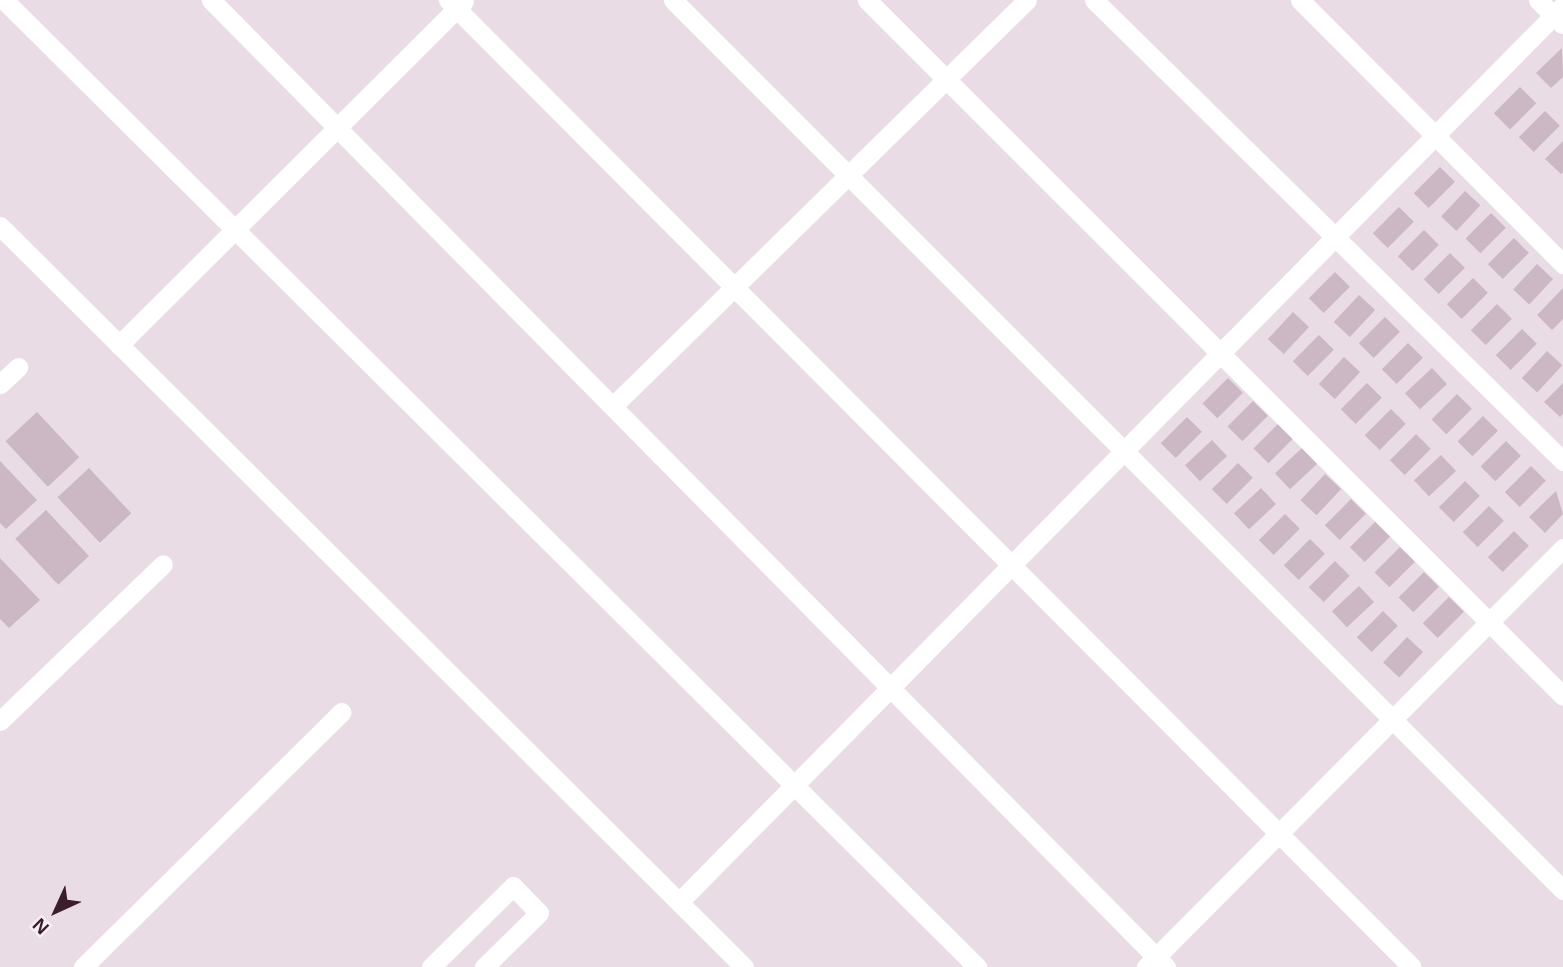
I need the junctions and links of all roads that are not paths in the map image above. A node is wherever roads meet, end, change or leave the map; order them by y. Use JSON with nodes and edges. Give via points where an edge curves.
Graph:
{"nodes":[{"id":1,"x":5,"y":0,"type":"edge"},
{"id":2,"x":211,"y":0,"type":"edge"},
{"id":3,"x":673,"y":0,"type":"edge"},
{"id":4,"x":867,"y":0,"type":"edge"},
{"id":5,"x":1027,"y":0,"type":"edge"},
{"id":6,"x":1094,"y":0,"type":"edge"},
{"id":7,"x":1300,"y":0,"type":"edge"},
{"id":8,"x":1538,"y":0,"type":"edge"},
{"id":9,"x":456,"y":3,"type":"edge"},
{"id":10,"x":1560,"y":16,"type":"edge"},
{"id":11,"x":947,"y":79,"type":"junction"},
{"id":12,"x":337,"y":127,"type":"junction"},
{"id":13,"x":1435,"y":135,"type":"junction"},
{"id":14,"x":849,"y":175,"type":"junction"},
{"id":15,"x":0,"y":226,"type":"edge"},
{"id":16,"x":233,"y":232,"type":"junction"},
{"id":17,"x":1336,"y":235,"type":"junction"},
{"id":18,"x":1563,"y":264,"type":"edge"},
{"id":19,"x":734,"y":288,"type":"junction"},
{"id":20,"x":119,"y":345,"type":"junction"},
{"id":21,"x":1220,"y":352,"type":"junction"},
{"id":22,"x":18,"y":367,"type":"dead end"},
{"id":23,"x":0,"y":384,"type":"edge"},
{"id":24,"x":614,"y":405,"type":"junction"},
{"id":25,"x":1125,"y":448,"type":"junction"},
{"id":26,"x":1563,"y":461,"type":"edge"},
{"id":27,"x":1563,"y":548,"type":"edge"},
{"id":28,"x":163,"y":564,"type":"dead end"},
{"id":29,"x":1010,"y":564,"type":"junction"},
{"id":30,"x":1490,"y":622,"type":"junction"},
{"id":31,"x":887,"y":687,"type":"junction"},
{"id":32,"x":1563,"y":696,"type":"edge"},
{"id":33,"x":342,"y":712,"type":"dead end"},
{"id":34,"x":1392,"y":719,"type":"junction"},
{"id":35,"x":0,"y":720,"type":"edge"},
{"id":36,"x":797,"y":788,"type":"junction"},
{"id":37,"x":1279,"y":834,"type":"junction"},
{"id":38,"x":1563,"y":890,"type":"edge"},
{"id":39,"x":679,"y":902,"type":"junction"},
{"id":40,"x":1156,"y":964,"type":"edge"},
{"id":41,"x":83,"y":967,"type":"edge"},
{"id":42,"x":431,"y":967,"type":"edge"},
{"id":43,"x":484,"y":967,"type":"edge"},
{"id":44,"x":744,"y":967,"type":"edge"},
{"id":45,"x":976,"y":967,"type":"edge"},
{"id":46,"x":1412,"y":967,"type":"edge"}],
"edges":[{"from":1,"to":16,"type":"street"},
{"from":2,"to":12,"type":"street"},
{"from":3,"to":14,"type":"street"},
{"from":4,"to":11,"type":"street"},
{"from":5,"to":11,"type":"street"},
{"from":6,"to":17,"type":"street"},
{"from":7,"to":13,"type":"street"},
{"from":8,"to":10,"type":"street"},
{"from":9,"to":12,"type":"street"},
{"from":9,"to":19,"type":"street"},
{"from":10,"to":13,"type":"street"},
{"from":11,"to":14,"type":"street"},
{"from":11,"to":21,"type":"street"},
{"from":12,"to":16,"type":"street"},
{"from":12,"to":24,"type":"street"},
{"from":13,"to":17,"type":"street"},
{"from":13,"to":18,"type":"street"},
{"from":14,"to":19,"type":"street"},
{"from":14,"to":25,"type":"street"},
{"from":15,"to":20,"type":"street"},
{"from":16,"to":20,"type":"street"},
{"from":16,"to":36,"type":"street"},
{"from":17,"to":21,"type":"street"},
{"from":17,"to":26,"type":"street"},
{"from":19,"to":24,"type":"street"},
{"from":19,"to":29,"type":"street"},
{"from":20,"to":39,"type":"street"},
{"from":21,"to":25,"type":"street"},
{"from":21,"to":30,"type":"street"},
{"from":22,"to":23,"type":"street"},
{"from":24,"to":31,"type":"street"},
{"from":25,"to":29,"type":"street"},
{"from":25,"to":34,"type":"street"},
{"from":27,"to":30,"type":"street"},
{"from":28,"to":35,"type":"street"},
{"from":29,"to":31,"type":"street"},
{"from":29,"to":37,"type":"street"},
{"from":30,"to":32,"type":"street"},
{"from":30,"to":34,"type":"street"},
{"from":31,"to":36,"type":"street"},
{"from":31,"to":40,"type":"street"},
{"from":33,"to":41,"type":"street"},
{"from":34,"to":37,"type":"street"},
{"from":34,"to":38,"type":"street"},
{"from":36,"to":39,"type":"street"},
{"from":36,"to":45,"type":"street"},
{"from":37,"to":40,"type":"street"},
{"from":37,"to":46,"type":"street"},
{"from":39,"to":44,"type":"street"},
{"from":42,"to":43,"type":"street","via":[[513,886],[539,913]]}]}
